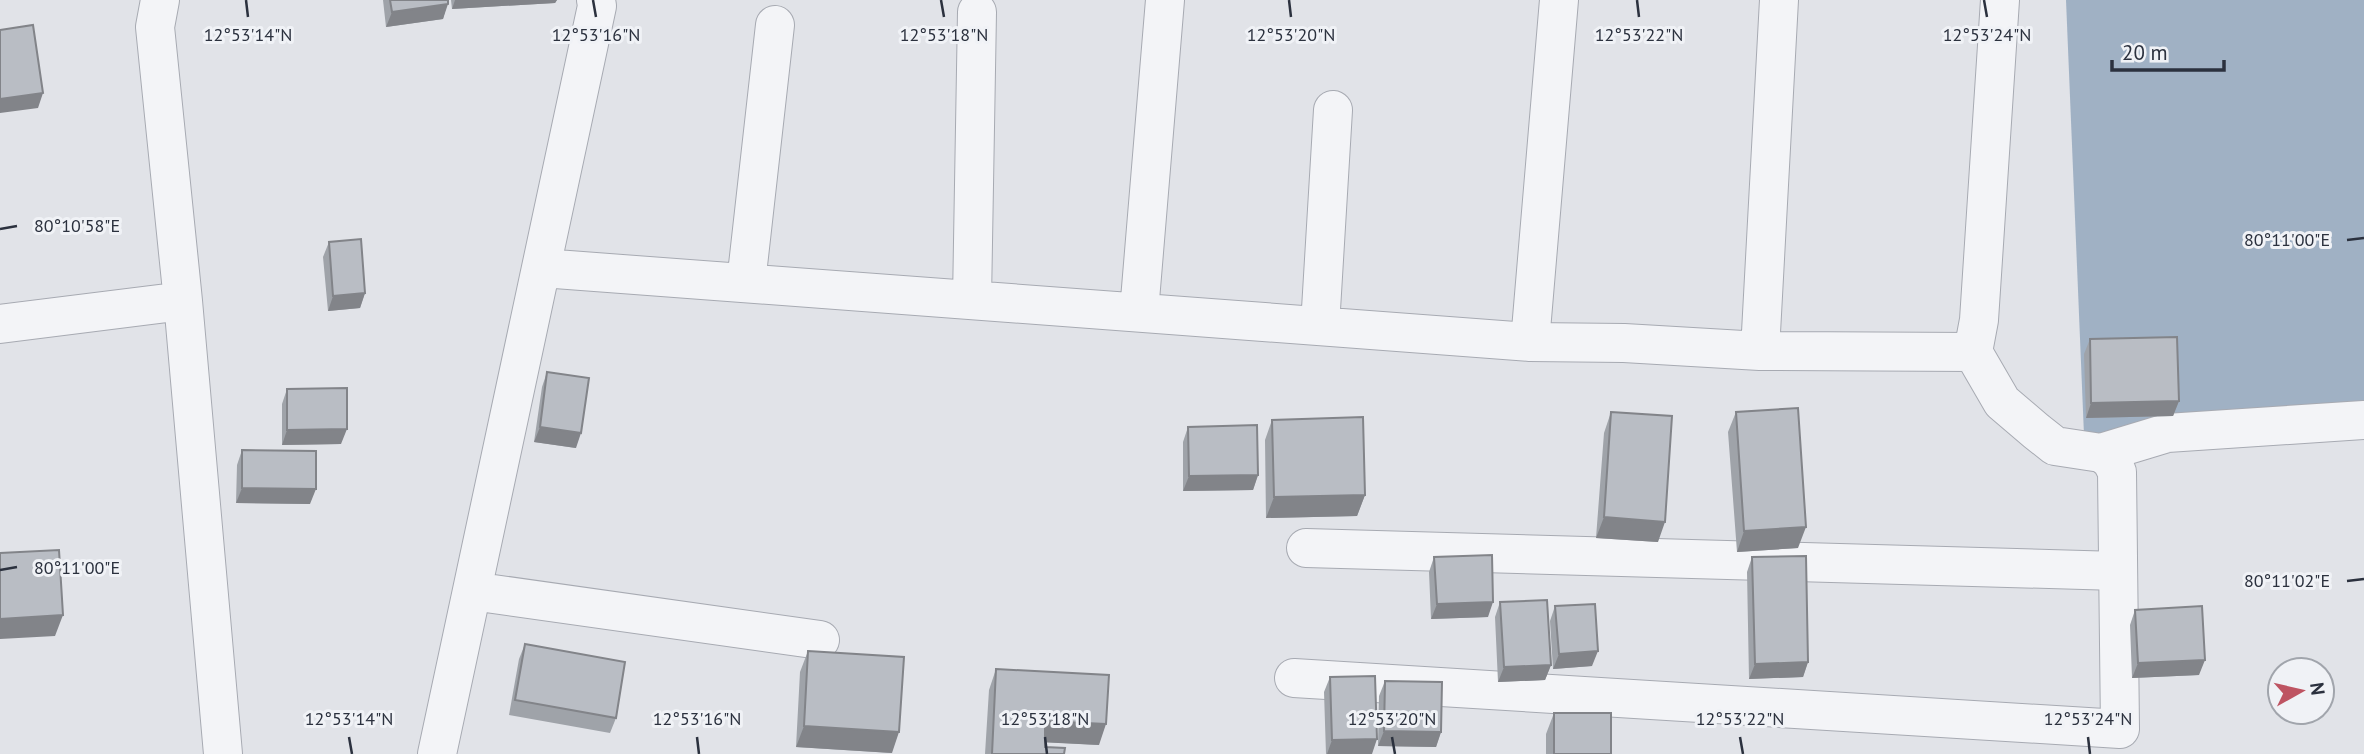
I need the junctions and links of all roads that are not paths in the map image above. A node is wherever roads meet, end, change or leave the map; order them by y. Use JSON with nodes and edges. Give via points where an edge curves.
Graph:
{"nodes":[{"id":1,"x":160,"y":0,"type":"edge"},
{"id":2,"x":596,"y":0,"type":"edge"},
{"id":3,"x":1165,"y":0,"type":"edge"},
{"id":4,"x":1559,"y":0,"type":"edge"},
{"id":5,"x":1779,"y":0,"type":"edge"},
{"id":6,"x":2000,"y":0,"type":"edge"},
{"id":7,"x":977,"y":12,"type":"dead end"},
{"id":8,"x":775,"y":25,"type":"dead end"},
{"id":9,"x":1333,"y":110,"type":"dead end"},
{"id":10,"x":542,"y":268,"type":"junction"},
{"id":11,"x":746,"y":283,"type":"junction"},
{"id":12,"x":972,"y":300,"type":"junction"},
{"id":13,"x":183,"y":301,"type":"junction"},
{"id":14,"x":1139,"y":312,"type":"junction"},
{"id":15,"x":0,"y":324,"type":"edge"},
{"id":16,"x":1320,"y":326,"type":"junction"},
{"id":17,"x":1530,"y":342,"type":"junction"},
{"id":18,"x":1760,"y":351,"type":"junction"},
{"id":19,"x":1973,"y":352,"type":"junction"},
{"id":20,"x":2364,"y":420,"type":"edge"},
{"id":21,"x":2101,"y":453,"type":"junction"},
{"id":22,"x":1306,"y":548,"type":"dead end"},
{"id":23,"x":2119,"y":571,"type":"junction"},
{"id":24,"x":472,"y":591,"type":"junction"},
{"id":25,"x":820,"y":640,"type":"dead end"},
{"id":26,"x":1294,"y":678,"type":"dead end"},
{"id":27,"x":2120,"y":741,"type":"edge"},
{"id":28,"x":223,"y":754,"type":"edge"},
{"id":29,"x":437,"y":754,"type":"edge"}],
"edges":[{"from":1,"to":13,"type":"street","via":[[155,27]]},
{"from":2,"to":10,"type":"street"},
{"from":3,"to":14,"type":"street"},
{"from":4,"to":17,"type":"street"},
{"from":5,"to":18,"type":"street"},
{"from":6,"to":19,"type":"street","via":[[1979,320]]},
{"from":7,"to":12,"type":"street"},
{"from":8,"to":11,"type":"street"},
{"from":9,"to":16,"type":"street"},
{"from":10,"to":11,"type":"street"},
{"from":10,"to":24,"type":"street"},
{"from":11,"to":12,"type":"street"},
{"from":12,"to":14,"type":"street"},
{"from":13,"to":15,"type":"street"},
{"from":13,"to":28,"type":"street"},
{"from":14,"to":16,"type":"street"},
{"from":16,"to":17,"type":"street"},
{"from":17,"to":18,"type":"street"},
{"from":18,"to":19,"type":"street"},
{"from":19,"to":21,"type":"street","via":[[2002,402],[2045,439],[2055,446]]},
{"from":20,"to":21,"type":"street","via":[[2167,433]]},
{"from":21,"to":23,"type":"street","via":[[2117,472]]},
{"from":22,"to":23,"type":"street"},
{"from":23,"to":27,"type":"street"},
{"from":24,"to":25,"type":"street"},
{"from":24,"to":29,"type":"street"},
{"from":26,"to":27,"type":"street"}]}
